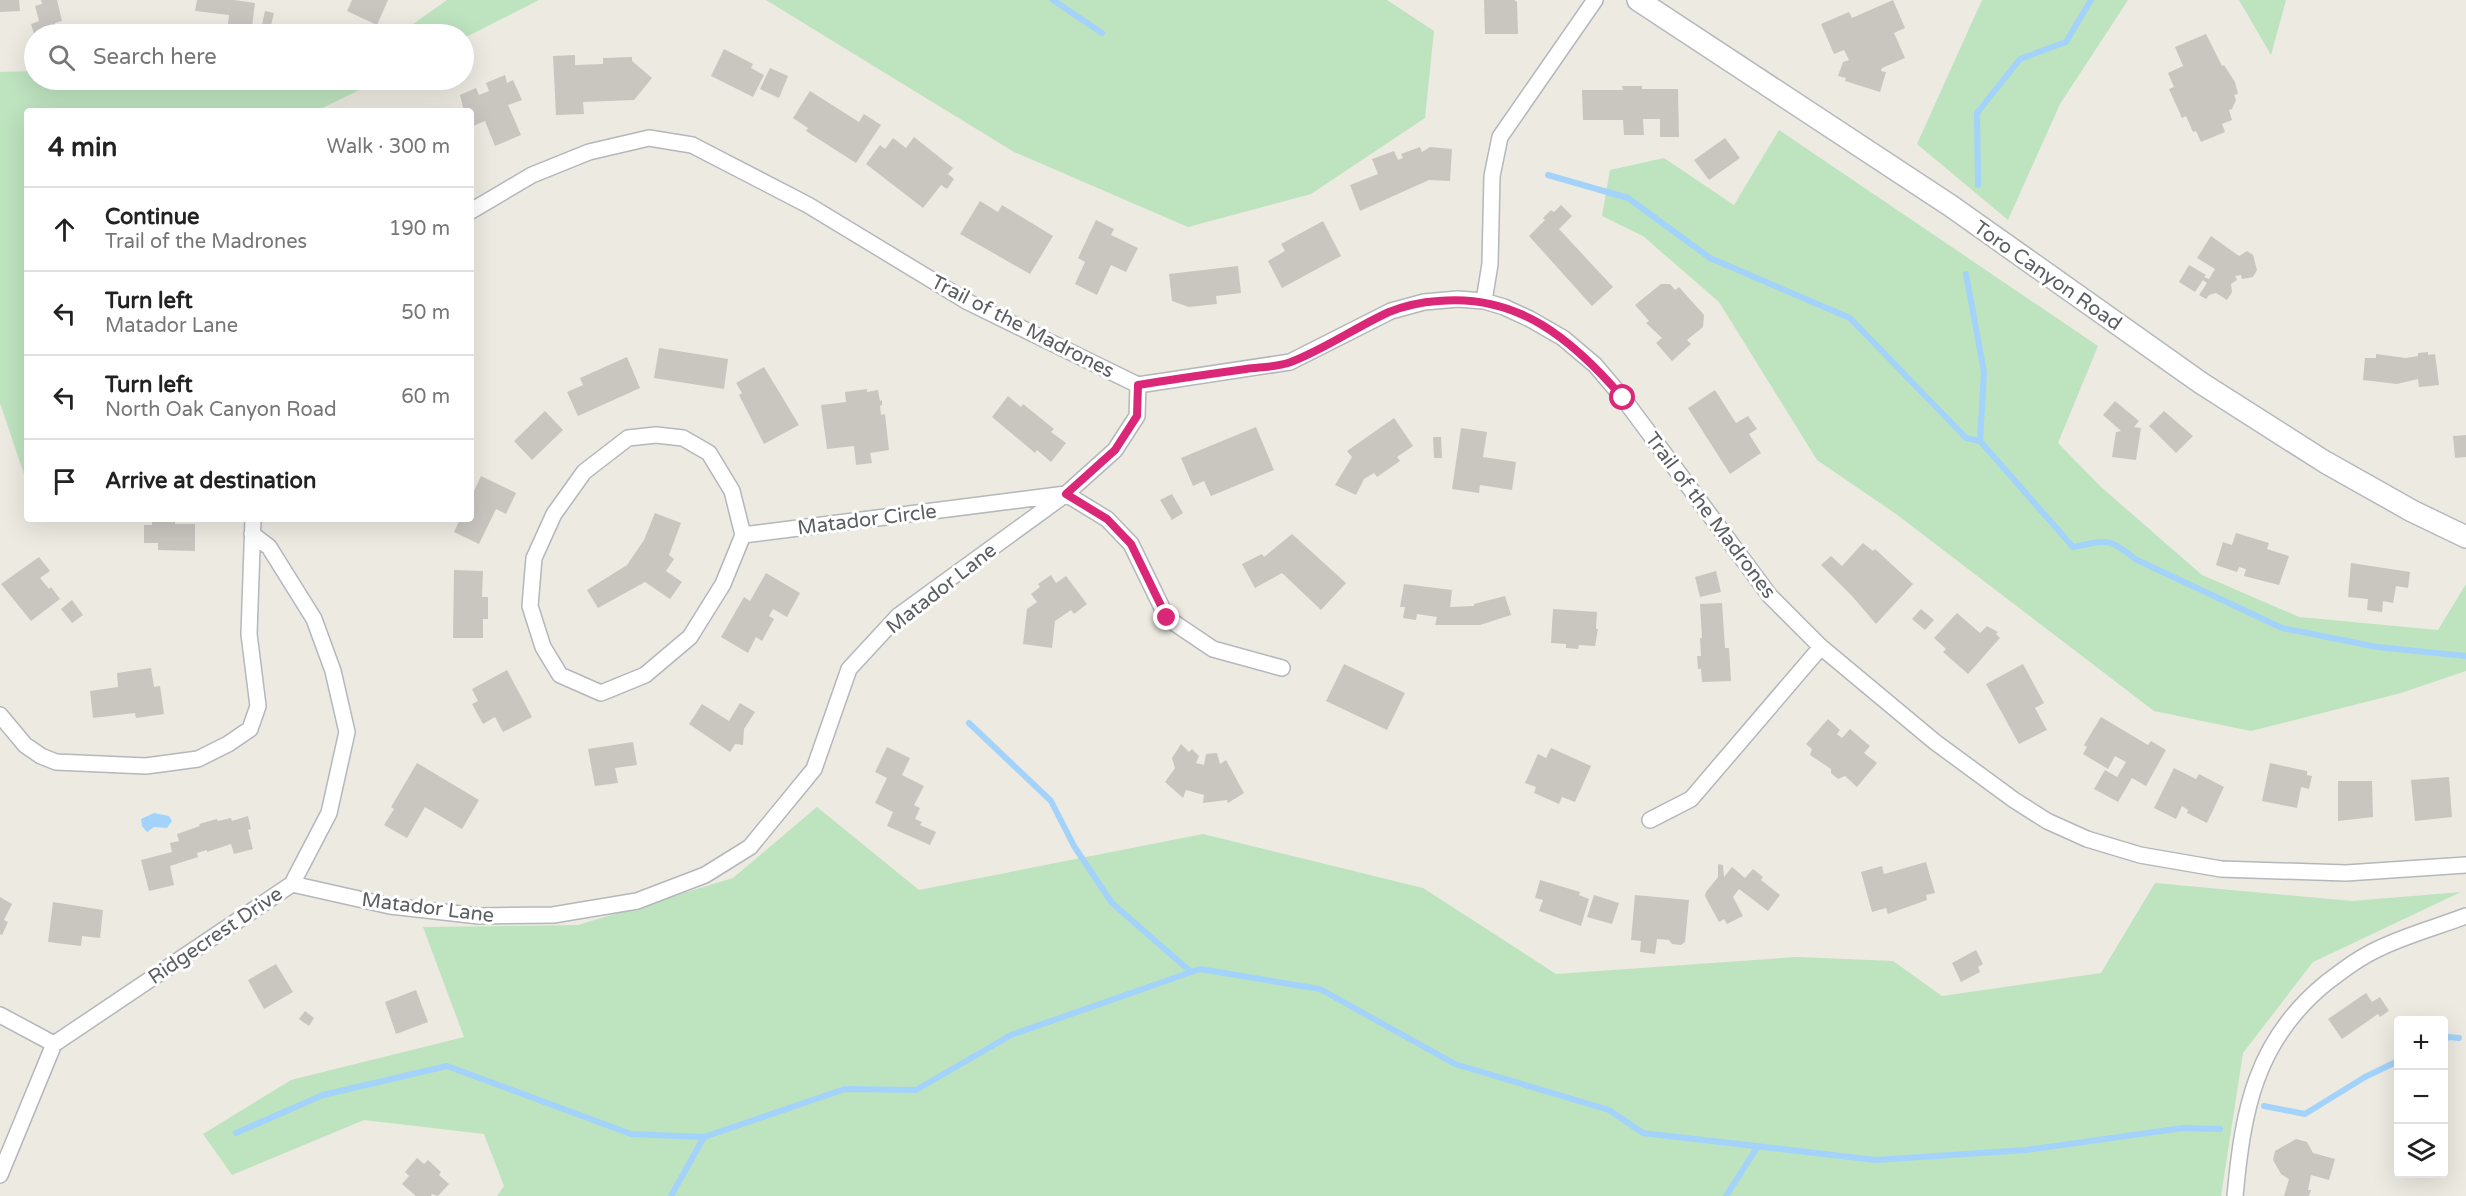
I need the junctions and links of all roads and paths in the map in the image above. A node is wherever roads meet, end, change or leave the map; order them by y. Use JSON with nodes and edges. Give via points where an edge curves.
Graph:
{"nodes":[{"id":1,"x":1595,"y":0,"type":"edge"},
{"id":2,"x":1638,"y":0,"type":"edge"},
{"id":3,"x":474,"y":209,"type":"edge"},
{"id":4,"x":1484,"y":301,"type":"junction"},
{"id":5,"x":1138,"y":385,"type":"junction"},
{"id":6,"x":1066,"y":494,"type":"junction"},
{"id":7,"x":252,"y":527,"type":"edge"},
{"id":8,"x":743,"y":535,"type":"junction"},
{"id":9,"x":2466,"y":537,"type":"edge"},
{"id":10,"x":1821,"y":647,"type":"junction"},
{"id":11,"x":1282,"y":668,"type":"dead end"},
{"id":12,"x":0,"y":715,"type":"edge"},
{"id":13,"x":1650,"y":819,"type":"dead end"},
{"id":14,"x":2466,"y":865,"type":"edge"},
{"id":15,"x":292,"y":884,"type":"junction"},
{"id":16,"x":2466,"y":916,"type":"edge"},
{"id":17,"x":0,"y":1015,"type":"edge"},
{"id":18,"x":54,"y":1044,"type":"junction"},
{"id":19,"x":0,"y":1175,"type":"edge"},
{"id":20,"x":2235,"y":1196,"type":"edge"}],
"edges":[{"from":1,"to":4,"type":"street","via":[[1500,137],[1492,176],[1490,264]]},
{"from":2,"to":9,"type":"street","name":"Toro Canyon Road","via":[[1951,206],[2201,383],[2325,462]]},
{"from":3,"to":5,"type":"street","name":"Trail of the Madrones","via":[[532,175],[589,152],[649,138],[692,145],[808,205],[968,302]]},
{"from":4,"to":5,"type":"street","name":"Trail of the Madrones","via":[[1424,302],[1391,311],[1290,362]]},
{"from":4,"to":10,"type":"street","name":"Trail of the Madrones","via":[[1530,319],[1563,338],[1595,365],[1770,596]]},
{"from":5,"to":6,"type":"street","name":"Matador Lane","via":[[1137,416],[1115,450]]},
{"from":6,"to":8,"type":"street","name":"Matador Circle"},
{"from":6,"to":11,"type":"street","via":[[1107,519],[1131,544],[1167,618],[1214,649]]},
{"from":6,"to":15,"type":"street","name":"Matador Lane","via":[[898,616],[849,669],[814,769],[750,847],[705,875],[637,900],[553,915],[479,916],[390,906]]},
{"from":7,"to":12,"type":"street","via":[[249,634],[258,706],[250,729],[198,759],[146,766],[56,762],[25,745]]},
{"from":7,"to":15,"type":"street","name":"Ridgecrest Drive","via":[[314,619],[333,671],[347,732],[329,813]]},
{"from":8,"to":8,"type":"street","via":[[732,490],[709,453],[683,438],[628,438],[584,472],[554,514],[534,558],[530,606],[543,647],[560,675],[601,693],[645,675],[690,637],[723,584]]},
{"from":10,"to":13,"type":"street","via":[[1691,799]]},
{"from":10,"to":14,"type":"street","name":"Trail of the Madrones","via":[[1935,742],[2014,800],[2087,839],[2140,855],[2221,870],[2346,873]]},
{"from":15,"to":18,"type":"street","name":"Ridgecrest Drive"},
{"from":16,"to":20,"type":"street","via":[[2347,966],[2296,1011],[2275,1037],[2251,1097]]},
{"from":17,"to":18,"type":"street"},
{"from":18,"to":19,"type":"street"}]}
